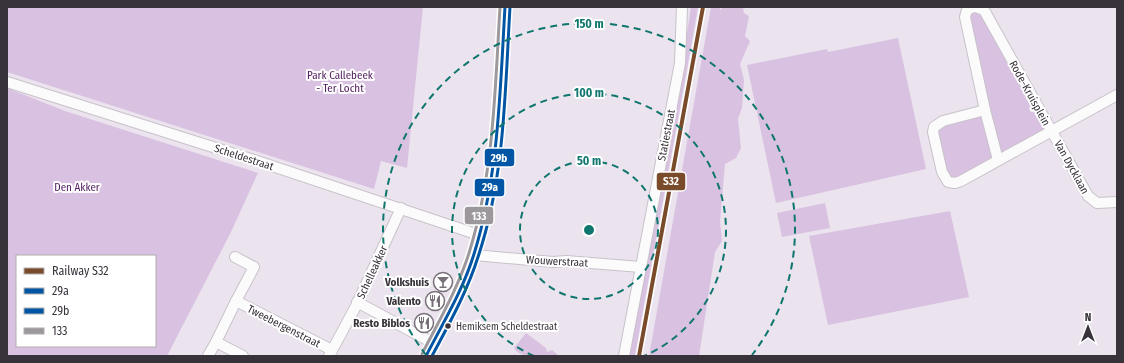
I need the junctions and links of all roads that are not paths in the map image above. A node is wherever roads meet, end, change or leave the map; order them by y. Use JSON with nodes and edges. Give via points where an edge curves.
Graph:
{"nodes":[{"id":1,"x":505,"y":7,"type":"edge"},
{"id":2,"x":682,"y":7,"type":"edge"},
{"id":3,"x":975,"y":7,"type":"edge"},
{"id":4,"x":7,"y":82,"type":"edge"},
{"id":5,"x":1117,"y":95,"type":"edge"},
{"id":6,"x":985,"y":110,"type":"junction"},
{"id":7,"x":1051,"y":131,"type":"junction"},
{"id":8,"x":998,"y":160,"type":"junction"},
{"id":9,"x":1117,"y":202,"type":"edge"},
{"id":10,"x":401,"y":208,"type":"junction"},
{"id":11,"x":480,"y":235,"type":"junction"},
{"id":12,"x":474,"y":255,"type":"junction"},
{"id":13,"x":235,"y":257,"type":"dead end"},
{"id":14,"x":641,"y":267,"type":"junction"},
{"id":15,"x":236,"y":301,"type":"junction"},
{"id":16,"x":357,"y":302,"type":"junction"},
{"id":17,"x":216,"y":342,"type":"junction"},
{"id":18,"x":433,"y":343,"type":"junction"},
{"id":19,"x":331,"y":353,"type":"edge"},
{"id":20,"x":208,"y":356,"type":"edge"},
{"id":21,"x":243,"y":356,"type":"edge"},
{"id":22,"x":426,"y":356,"type":"edge"},
{"id":23,"x":624,"y":356,"type":"edge"}],
"edges":[{"from":1,"to":11,"type":"main road","via":[[492,184]]},
{"from":2,"to":14,"type":"street","name":"Statiestraat","via":[[680,63]]},
{"from":3,"to":6,"type":"street","name":"Rode-Kruisplein","via":[[967,10],[965,17]]},
{"from":3,"to":7,"type":"street","name":"Rode-Kruisplein","via":[[984,10]]},
{"from":4,"to":10,"type":"street","name":"Scheldestraat"},
{"from":5,"to":7,"type":"street"},
{"from":6,"to":8,"type":"street","name":"Rode-Kruisplein"},
{"from":6,"to":8,"type":"street","name":"Rode-Kruisplein","via":[[943,121],[934,127],[942,172],[948,182],[955,183]]},
{"from":7,"to":8,"type":"street","name":"Rode-Kruisplein"},
{"from":7,"to":9,"type":"street","name":"Van Dycklaan","via":[[1088,196],[1096,203]]},
{"from":10,"to":11,"type":"street","name":"Scheldestraat"},
{"from":10,"to":16,"type":"street","name":"Schelleakker"},
{"from":11,"to":12,"type":"main road"},
{"from":12,"to":14,"type":"street","name":"Wouwerstraat"},
{"from":12,"to":18,"type":"main road"},
{"from":13,"to":15,"type":"street","name":"Tweebergenstraat","via":[[254,267]]},
{"from":14,"to":23,"type":"street","name":"Statiestraat"},
{"from":15,"to":17,"type":"street","name":"Tweebergenstraat"},
{"from":15,"to":19,"type":"street","name":"Tweebergenstraat"},
{"from":16,"to":18,"type":"street"},
{"from":16,"to":19,"type":"street","name":"Schelleakker"},
{"from":17,"to":20,"type":"street","name":"Tweebergenstraat"},
{"from":17,"to":21,"type":"street"},
{"from":18,"to":22,"type":"main road"}]}
